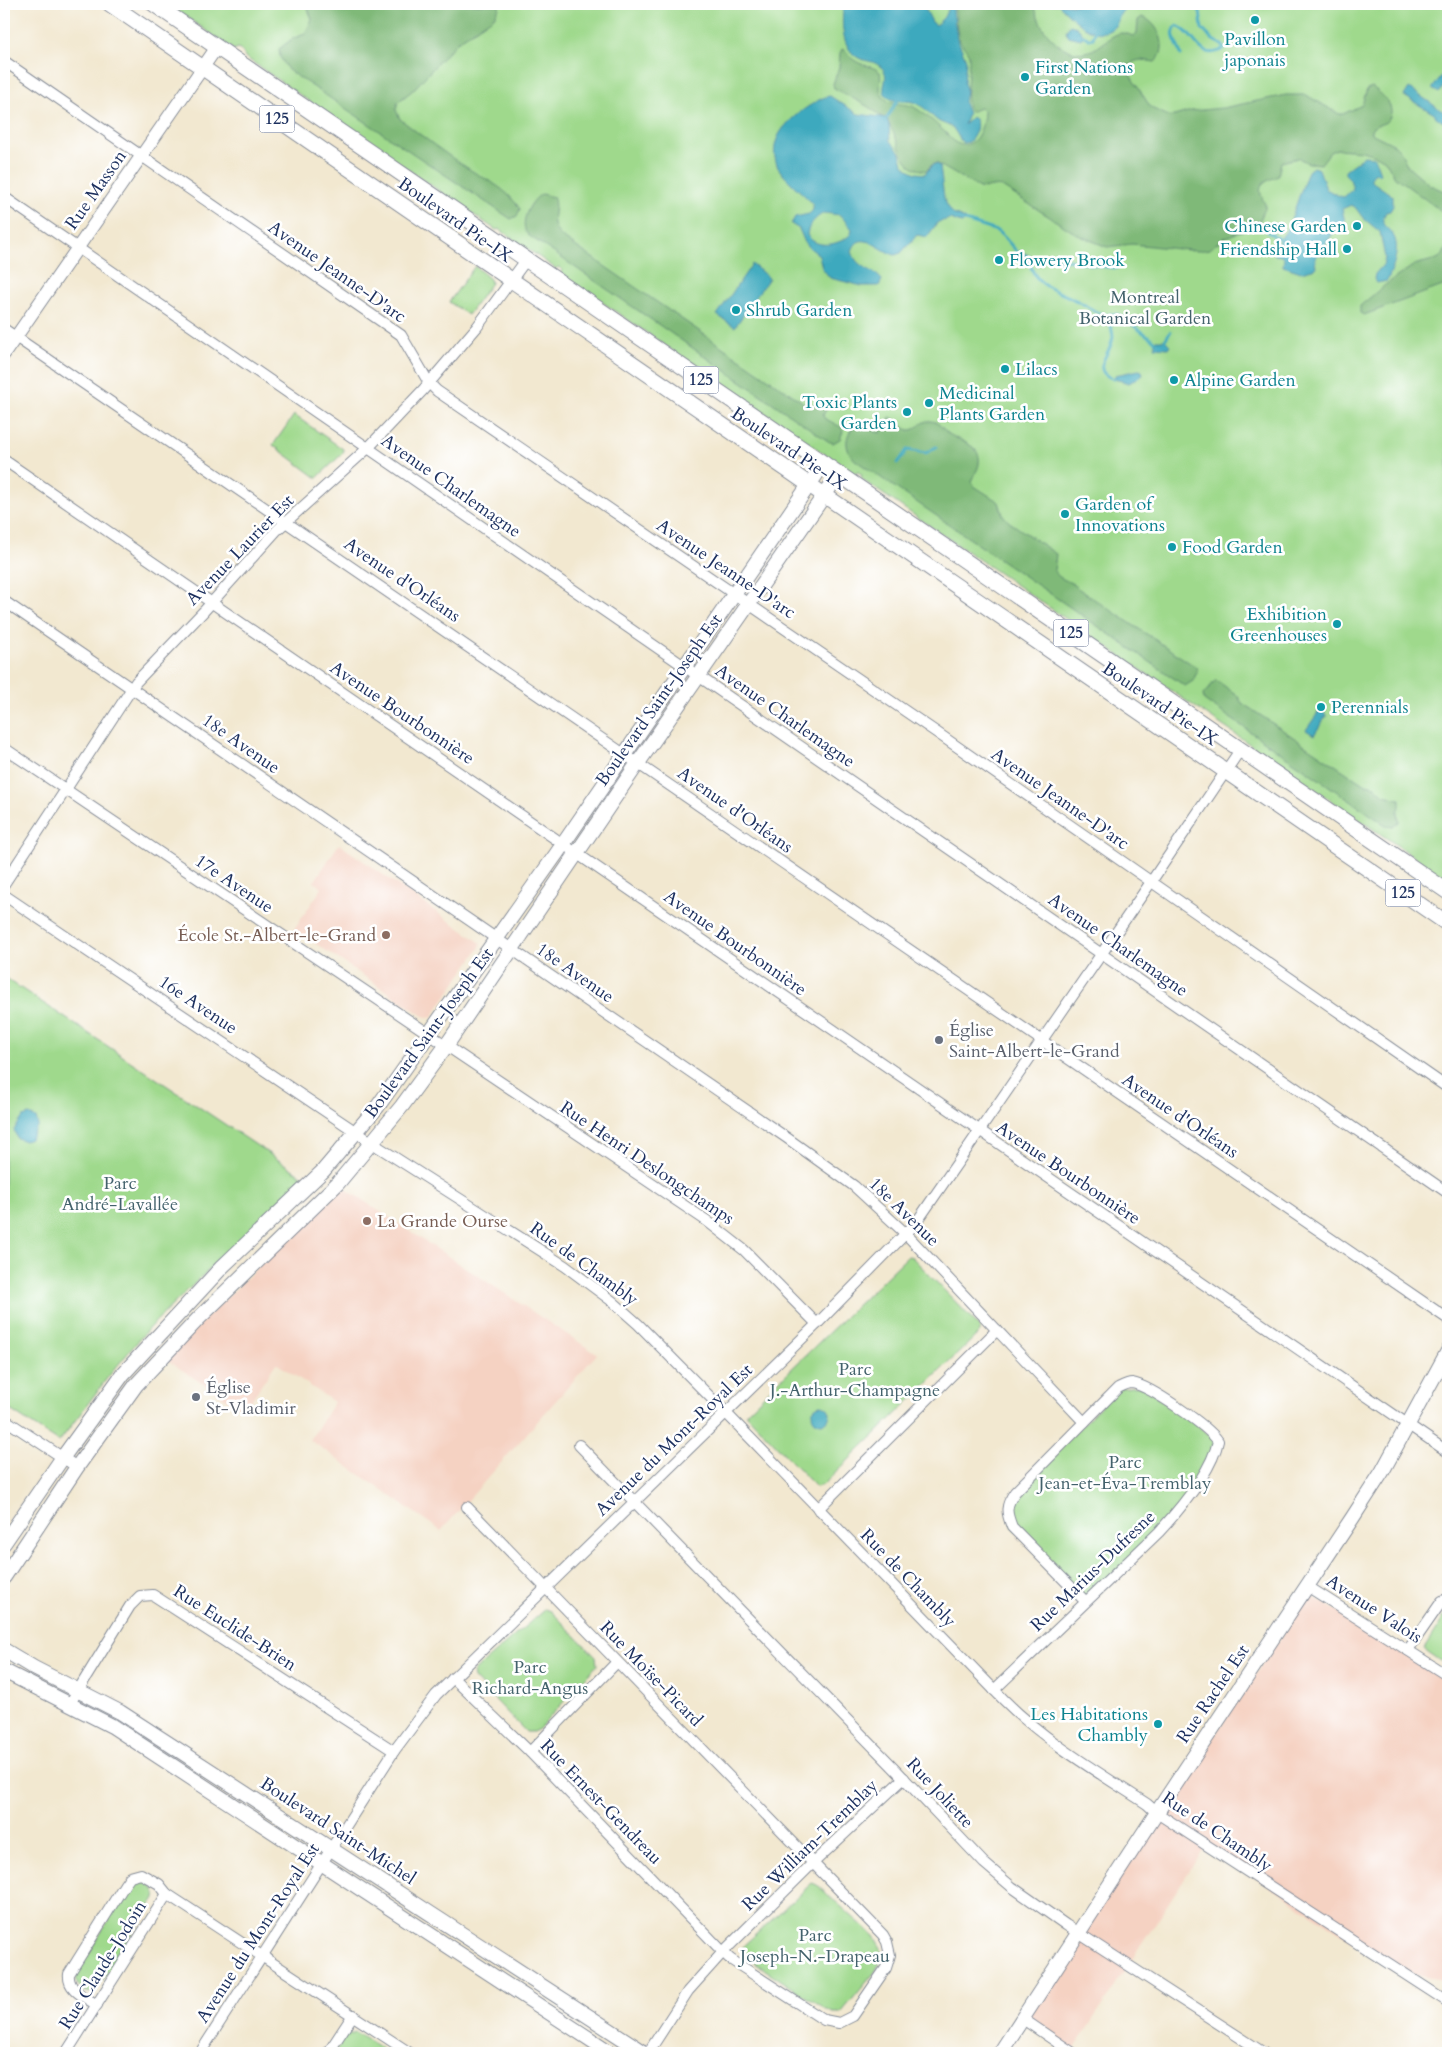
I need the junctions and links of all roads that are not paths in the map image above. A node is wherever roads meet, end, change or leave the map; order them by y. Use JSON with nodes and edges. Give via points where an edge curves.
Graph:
{"nodes":[{"id":1,"x":110,"y":4,"type":"edge"},
{"id":2,"x":154,"y":4,"type":"edge"},
{"id":3,"x":217,"y":47,"type":"junction"},
{"id":4,"x":4,"y":61,"type":"edge"},
{"id":5,"x":203,"y":68,"type":"junction"},
{"id":6,"x":140,"y":156,"type":"junction"},
{"id":7,"x":4,"y":198,"type":"edge"},
{"id":8,"x":77,"y":248,"type":"junction"},
{"id":9,"x":526,"y":260,"type":"junction"},
{"id":10,"x":511,"y":281,"type":"junction"},
{"id":11,"x":4,"y":329,"type":"edge"},
{"id":12,"x":15,"y":337,"type":"junction"},
{"id":13,"x":4,"y":354,"type":"edge"},
{"id":14,"x":429,"y":383,"type":"junction"},
{"id":15,"x":368,"y":448,"type":"junction"},
{"id":16,"x":4,"y":460,"type":"edge"},
{"id":17,"x":824,"y":463,"type":"junction"},
{"id":18,"x":839,"y":474,"type":"junction"},
{"id":19,"x":808,"y":485,"type":"junction"},
{"id":20,"x":824,"y":496,"type":"junction"},
{"id":21,"x":286,"y":522,"type":"junction"},
{"id":22,"x":734,"y":594,"type":"junction"},
{"id":23,"x":4,"y":601,"type":"edge"},
{"id":24,"x":211,"y":603,"type":"junction"},
{"id":25,"x":748,"y":604,"type":"junction"},
{"id":26,"x":684,"y":667,"type":"junction"},
{"id":27,"x":698,"y":676,"type":"junction"},
{"id":28,"x":131,"y":688,"type":"junction"},
{"id":29,"x":4,"y":748,"type":"edge"},
{"id":30,"x":1240,"y":750,"type":"junction"},
{"id":31,"x":625,"y":754,"type":"junction"},
{"id":32,"x":638,"y":763,"type":"junction"},
{"id":33,"x":1226,"y":771,"type":"junction"},
{"id":34,"x":65,"y":790,"type":"junction"},
{"id":35,"x":564,"y":844,"type":"junction"},
{"id":36,"x":577,"y":853,"type":"junction"},
{"id":37,"x":1151,"y":882,"type":"junction"},
{"id":38,"x":4,"y":884,"type":"edge"},
{"id":39,"x":1448,"y":892,"type":"edge"},
{"id":40,"x":4,"y":895,"type":"edge"},
{"id":41,"x":1448,"y":924,"type":"edge"},
{"id":42,"x":497,"y":939,"type":"junction"},
{"id":43,"x":512,"y":949,"type":"junction"},
{"id":44,"x":1101,"y":953,"type":"junction"},
{"id":45,"x":430,"y":1036,"type":"junction"},
{"id":46,"x":1041,"y":1040,"type":"junction"},
{"id":47,"x":446,"y":1046,"type":"junction"},
{"id":48,"x":1448,"y":1088,"type":"edge"},
{"id":49,"x":979,"y":1131,"type":"junction"},
{"id":50,"x":357,"y":1132,"type":"junction"},
{"id":51,"x":373,"y":1143,"type":"junction"},
{"id":52,"x":1448,"y":1193,"type":"edge"},
{"id":53,"x":905,"y":1233,"type":"junction"},
{"id":54,"x":1448,"y":1319,"type":"edge"},
{"id":55,"x":817,"y":1324,"type":"junction"},
{"id":56,"x":997,"y":1330,"type":"junction"},
{"id":57,"x":1448,"y":1351,"type":"edge"},
{"id":58,"x":726,"y":1413,"type":"junction"},
{"id":59,"x":4,"y":1419,"type":"edge"},
{"id":60,"x":1084,"y":1422,"type":"junction"},
{"id":61,"x":1406,"y":1424,"type":"junction"},
{"id":62,"x":579,"y":1445,"type":"dead end"},
{"id":63,"x":1448,"y":1452,"type":"edge"},
{"id":64,"x":63,"y":1457,"type":"junction"},
{"id":65,"x":78,"y":1467,"type":"junction"},
{"id":66,"x":635,"y":1502,"type":"junction"},
{"id":67,"x":467,"y":1507,"type":"dead end"},
{"id":68,"x":818,"y":1508,"type":"junction"},
{"id":69,"x":5,"y":1537,"type":"edge"},
{"id":70,"x":24,"y":1546,"type":"junction"},
{"id":71,"x":4,"y":1577,"type":"edge"},
{"id":72,"x":1307,"y":1586,"type":"junction"},
{"id":73,"x":545,"y":1589,"type":"junction"},
{"id":74,"x":1448,"y":1599,"type":"edge"},
{"id":75,"x":1085,"y":1601,"type":"junction"},
{"id":76,"x":4,"y":1650,"type":"edge"},
{"id":77,"x":1408,"y":1650,"type":"junction"},
{"id":78,"x":617,"y":1662,"type":"junction"},
{"id":79,"x":4,"y":1671,"type":"edge"},
{"id":80,"x":1448,"y":1676,"type":"edge"},
{"id":81,"x":453,"y":1678,"type":"junction"},
{"id":82,"x":78,"y":1690,"type":"junction"},
{"id":83,"x":994,"y":1690,"type":"junction"},
{"id":84,"x":69,"y":1705,"type":"junction"},
{"id":85,"x":394,"y":1751,"type":"junction"},
{"id":86,"x":530,"y":1752,"type":"junction"},
{"id":87,"x":904,"y":1778,"type":"junction"},
{"id":88,"x":1157,"y":1813,"type":"junction"},
{"id":89,"x":331,"y":1849,"type":"junction"},
{"id":90,"x":813,"y":1863,"type":"junction"},
{"id":91,"x":321,"y":1864,"type":"junction"},
{"id":92,"x":167,"y":1894,"type":"junction"},
{"id":93,"x":1080,"y":1934,"type":"junction"},
{"id":94,"x":723,"y":1952,"type":"junction"},
{"id":95,"x":263,"y":1956,"type":"junction"},
{"id":96,"x":1448,"y":2002,"type":"edge"},
{"id":97,"x":97,"y":2005,"type":"junction"},
{"id":98,"x":353,"y":2015,"type":"junction"},
{"id":99,"x":1023,"y":2019,"type":"junction"},
{"id":100,"x":396,"y":2049,"type":"edge"},
{"id":101,"x":66,"y":2053,"type":"edge"},
{"id":102,"x":200,"y":2053,"type":"edge"},
{"id":103,"x":328,"y":2053,"type":"edge"},
{"id":104,"x":410,"y":2053,"type":"edge"},
{"id":105,"x":611,"y":2053,"type":"edge"},
{"id":106,"x":646,"y":2053,"type":"edge"},
{"id":107,"x":1000,"y":2053,"type":"edge"},
{"id":108,"x":1073,"y":2053,"type":"edge"},
{"id":109,"x":1264,"y":2053,"type":"edge"}],
"edges":[{"from":1,"to":5,"type":"main road","name":"Boulevard Pie-IX","number":"125"},
{"from":2,"to":3,"type":"main road","name":"Boulevard Pie-IX","number":"125"},
{"from":3,"to":5,"type":"street","name":"Rue Masson"},
{"from":3,"to":9,"type":"main road","name":"Boulevard Pie-IX","number":"125"},
{"from":4,"to":6,"type":"street","name":"Avenue Jeanne-D'arc"},
{"from":5,"to":6,"type":"street","name":"Rue Masson"},
{"from":5,"to":10,"type":"main road","name":"Boulevard Pie-IX","number":"125"},
{"from":6,"to":8,"type":"street","name":"Rue Masson"},
{"from":6,"to":14,"type":"street","name":"Avenue Jeanne-D'arc","via":[[401,335]]},
{"from":7,"to":8,"type":"street","name":"Avenue Charlemagne"},
{"from":8,"to":12,"type":"street","name":"Rue Masson"},
{"from":8,"to":15,"type":"street","name":"Avenue Charlemagne"},
{"from":9,"to":10,"type":"street","name":"Avenue Laurier Est"},
{"from":9,"to":17,"type":"main road","name":"Boulevard Pie-IX","number":"125"},
{"from":10,"to":14,"type":"street","name":"Avenue Laurier Est"},
{"from":10,"to":19,"type":"main road","name":"Boulevard Pie-IX","number":"125"},
{"from":11,"to":12,"type":"street","name":"Avenue d'Orléans"},
{"from":12,"to":13,"type":"street","name":"Rue Masson"},
{"from":12,"to":21,"type":"street","name":"Avenue d'Orléans"},
{"from":14,"to":15,"type":"street","name":"Avenue Laurier Est"},
{"from":14,"to":22,"type":"street","name":"Avenue Jeanne-D'arc"},
{"from":15,"to":21,"type":"street","name":"Avenue Laurier Est"},
{"from":15,"to":26,"type":"street","name":"Avenue Charlemagne"},
{"from":16,"to":24,"type":"street","name":"Avenue Bourbonnière"},
{"from":17,"to":18,"type":"main road","name":"Boulevard Pie-IX","number":"125"},
{"from":17,"to":19,"type":"main road","name":"Boulevard Saint-Joseph Est"},
{"from":18,"to":20,"type":"main road","name":"Boulevard Saint-Joseph Est"},
{"from":18,"to":30,"type":"main road","name":"Boulevard Pie-IX","number":"125"},
{"from":19,"to":20,"type":"main road","name":"Boulevard Pie-IX","number":"125"},
{"from":19,"to":22,"type":"main road","name":"Boulevard Saint-Joseph Est"},
{"from":20,"to":25,"type":"main road","name":"Boulevard Saint-Joseph Est"},
{"from":20,"to":33,"type":"main road","name":"Boulevard Pie-IX","number":"125"},
{"from":21,"to":24,"type":"street","name":"Avenue Laurier Est"},
{"from":21,"to":31,"type":"street","name":"Avenue d'Orléans"},
{"from":22,"to":25,"type":"street","name":"Avenue Jeanne-D'arc"},
{"from":22,"to":26,"type":"main road","name":"Boulevard Saint-Joseph Est"},
{"from":23,"to":28,"type":"street","name":"18e Avenue"},
{"from":24,"to":28,"type":"street","name":"Avenue Laurier Est"},
{"from":24,"to":35,"type":"street","name":"Avenue Bourbonnière"},
{"from":25,"to":27,"type":"main road","name":"Boulevard Saint-Joseph Est"},
{"from":25,"to":37,"type":"street","name":"Avenue Jeanne-D'arc"},
{"from":26,"to":27,"type":"street","name":"Avenue Charlemagne"},
{"from":26,"to":31,"type":"main road","name":"Boulevard Saint-Joseph Est"},
{"from":27,"to":32,"type":"main road","name":"Boulevard Saint-Joseph Est"},
{"from":27,"to":44,"type":"street","name":"Avenue Charlemagne"},
{"from":28,"to":34,"type":"street","name":"Avenue Laurier Est"},
{"from":28,"to":42,"type":"street","name":"18e Avenue"},
{"from":29,"to":34,"type":"street","name":"17e Avenue"},
{"from":30,"to":33,"type":"street","name":"Avenue du Mont-Royal Est"},
{"from":30,"to":39,"type":"main road","name":"Boulevard Pie-IX","number":"125"},
{"from":31,"to":32,"type":"street","name":"Avenue d'Orléans"},
{"from":31,"to":35,"type":"main road","name":"Boulevard Saint-Joseph Est"},
{"from":32,"to":36,"type":"main road","name":"Boulevard Saint-Joseph Est"},
{"from":32,"to":46,"type":"street","name":"Avenue d'Orléans"},
{"from":33,"to":37,"type":"street","name":"Avenue du Mont-Royal Est"},
{"from":33,"to":41,"type":"main road","name":"Boulevard Pie-IX","number":"125"},
{"from":34,"to":38,"type":"street","name":"Avenue Laurier Est"},
{"from":34,"to":45,"type":"street","name":"17e Avenue"},
{"from":35,"to":36,"type":"street","name":"Avenue Bourbonnière"},
{"from":35,"to":42,"type":"main road","name":"Boulevard Saint-Joseph Est"},
{"from":36,"to":43,"type":"main road","name":"Boulevard Saint-Joseph Est"},
{"from":36,"to":49,"type":"street","name":"Avenue Bourbonnière"},
{"from":37,"to":44,"type":"street","name":"Avenue du Mont-Royal Est"},
{"from":37,"to":48,"type":"street","name":"Avenue Jeanne-D'arc"},
{"from":40,"to":50,"type":"street","name":"16e Avenue"},
{"from":42,"to":43,"type":"street","name":"18e Avenue"},
{"from":42,"to":45,"type":"main road","name":"Boulevard Saint-Joseph Est"},
{"from":43,"to":47,"type":"main road","name":"Boulevard Saint-Joseph Est"},
{"from":43,"to":53,"type":"street","name":"18e Avenue","via":[[795,1143],[854,1186]]},
{"from":44,"to":46,"type":"street","name":"Avenue du Mont-Royal Est"},
{"from":44,"to":52,"type":"street","name":"Avenue Charlemagne"},
{"from":45,"to":47,"type":"street","name":"17e Avenue"},
{"from":45,"to":50,"type":"main road","name":"Boulevard Saint-Joseph Est"},
{"from":46,"to":49,"type":"street","name":"Avenue du Mont-Royal Est"},
{"from":46,"to":54,"type":"street","name":"Avenue d'Orléans"},
{"from":47,"to":51,"type":"main road","name":"Boulevard Saint-Joseph Est"},
{"from":47,"to":55,"type":"street","name":"Rue Henri Deslongchamps","via":[[706,1221],[744,1250]]},
{"from":49,"to":53,"type":"street","name":"Avenue du Mont-Royal Est","via":[[916,1223]]},
{"from":49,"to":61,"type":"street","name":"Avenue Bourbonnière"},
{"from":50,"to":51,"type":"street","name":"16e Avenue"},
{"from":50,"to":64,"type":"main road","name":"Boulevard Saint-Joseph Est","via":[[317,1177],[222,1267],[123,1374]]},
{"from":51,"to":58,"type":"street","name":"Rue de Chambly","via":[[565,1266],[612,1301]]},
{"from":51,"to":65,"type":"main road","name":"Boulevard Saint-Joseph Est","via":[[338,1183],[199,1318],[136,1385]]},
{"from":53,"to":55,"type":"street","name":"Avenue du Mont-Royal Est"},
{"from":53,"to":56,"type":"street","name":"18e Avenue"},
{"from":55,"to":58,"type":"street","name":"Avenue du Mont-Royal Est"},
{"from":56,"to":60,"type":"street","name":"18e Avenue"},
{"from":56,"to":68,"type":"street"},
{"from":57,"to":61,"type":"main road","name":"Rue Rachel Est"},
{"from":58,"to":66,"type":"street","name":"Avenue du Mont-Royal Est"},
{"from":58,"to":68,"type":"street","name":"Rue de Chambly"},
{"from":59,"to":64,"type":"street"},
{"from":60,"to":75,"type":"street","via":[[1015,1492],[1008,1502],[1008,1516],[1012,1527]]},
{"from":60,"to":75,"type":"street","name":"Rue Marius-Dufresne","via":[[1118,1388],[1130,1383],[1144,1386],[1203,1425],[1218,1441],[1215,1454],[1181,1507]]},
{"from":61,"to":63,"type":"street","name":"Avenue Bourbonnière"},
{"from":61,"to":72,"type":"main road","name":"Rue Rachel Est","via":[[1382,1472]]},
{"from":62,"to":66,"type":"street","name":"Rue Joliette"},
{"from":64,"to":65,"type":"street"},
{"from":64,"to":69,"type":"main road","name":"Boulevard Saint-Joseph Est"},
{"from":65,"to":70,"type":"main road","name":"Boulevard Saint-Joseph Est"},
{"from":66,"to":73,"type":"street","name":"Avenue du Mont-Royal Est"},
{"from":66,"to":87,"type":"street","name":"Rue Joliette"},
{"from":67,"to":73,"type":"street","name":"Rue Moïse-Picard"},
{"from":68,"to":83,"type":"street","name":"Rue de Chambly"},
{"from":69,"to":70,"type":"street"},
{"from":70,"to":71,"type":"main road","name":"Boulevard Saint-Joseph Est"},
{"from":72,"to":77,"type":"street","name":"Avenue Valois"},
{"from":72,"to":88,"type":"main road","name":"Rue Rachel Est"},
{"from":73,"to":78,"type":"street","name":"Rue Moïse-Picard"},
{"from":73,"to":81,"type":"street","name":"Avenue du Mont-Royal Est"},
{"from":74,"to":77,"type":"street","via":[[1442,1601]]},
{"from":75,"to":83,"type":"street","name":"Rue Marius-Dufresne"},
{"from":76,"to":82,"type":"main road","name":"Boulevard Saint-Michel"},
{"from":77,"to":80,"type":"street","name":"Avenue Valois"},
{"from":78,"to":86,"type":"street"},
{"from":78,"to":90,"type":"street","name":"Rue Moïse-Picard"},
{"from":79,"to":84,"type":"main road","name":"Boulevard Saint-Michel"},
{"from":81,"to":85,"type":"street","name":"Avenue du Mont-Royal Est","via":[[421,1713]]},
{"from":81,"to":86,"type":"street","name":"Rue Ernest-Gendreau"},
{"from":82,"to":84,"type":"street","name":"Rue Euclide-Brien"},
{"from":82,"to":85,"type":"street","name":"Rue Euclide-Brien","via":[[130,1606],[140,1596],[153,1595]]},
{"from":82,"to":89,"type":"main road","name":"Boulevard Saint-Michel","via":[[120,1712]]},
{"from":83,"to":88,"type":"street","name":"Rue de Chambly","via":[[1035,1728]]},
{"from":84,"to":91,"type":"main road","name":"Boulevard Saint-Michel","via":[[112,1726]]},
{"from":85,"to":89,"type":"street","name":"Avenue du Mont-Royal Est"},
{"from":86,"to":94,"type":"street","name":"Rue Ernest-Gendreau"},
{"from":87,"to":90,"type":"street","name":"Rue William-Tremblay"},
{"from":87,"to":93,"type":"street","name":"Rue Joliette","via":[[984,1863],[1012,1887]]},
{"from":88,"to":93,"type":"main road","name":"Rue Rachel Est"},
{"from":88,"to":96,"type":"street","name":"Rue de Chambly"},
{"from":89,"to":91,"type":"street","name":"Avenue du Mont-Royal Est"},
{"from":89,"to":106,"type":"main road","name":"Boulevard Saint-Michel"},
{"from":90,"to":94,"type":"street","name":"Rue William-Tremblay"},
{"from":90,"to":94,"type":"street","name":"Rue Moïse-Picard","via":[[883,1934],[887,1942],[890,1955],[886,1968],[853,2016],[839,2023],[824,2020]]},
{"from":91,"to":95,"type":"street","name":"Avenue du Mont-Royal Est"},
{"from":91,"to":105,"type":"main road","name":"Boulevard Saint-Michel"},
{"from":92,"to":95,"type":"street"},
{"from":92,"to":97,"type":"street","name":"Rue Claude-Jodoin"},
{"from":92,"to":97,"type":"street","via":[[146,1876],[130,1877],[72,1968],[69,1978],[73,1989]]},
{"from":93,"to":99,"type":"main road","name":"Rue Rachel Est"},
{"from":93,"to":109,"type":"street","name":"Rue Joliette"},
{"from":94,"to":106,"type":"street","name":"Rue William-Tremblay","via":[[688,1991]]},
{"from":95,"to":98,"type":"street"},
{"from":95,"to":102,"type":"street","name":"Avenue du Mont-Royal Est"},
{"from":97,"to":101,"type":"street","name":"Rue Claude-Jodoin"},
{"from":98,"to":100,"type":"street"},
{"from":98,"to":103,"type":"street"},
{"from":99,"to":107,"type":"main road","name":"Rue Rachel Est"},
{"from":99,"to":108,"type":"street"},
{"from":100,"to":104,"type":"street"}]}
